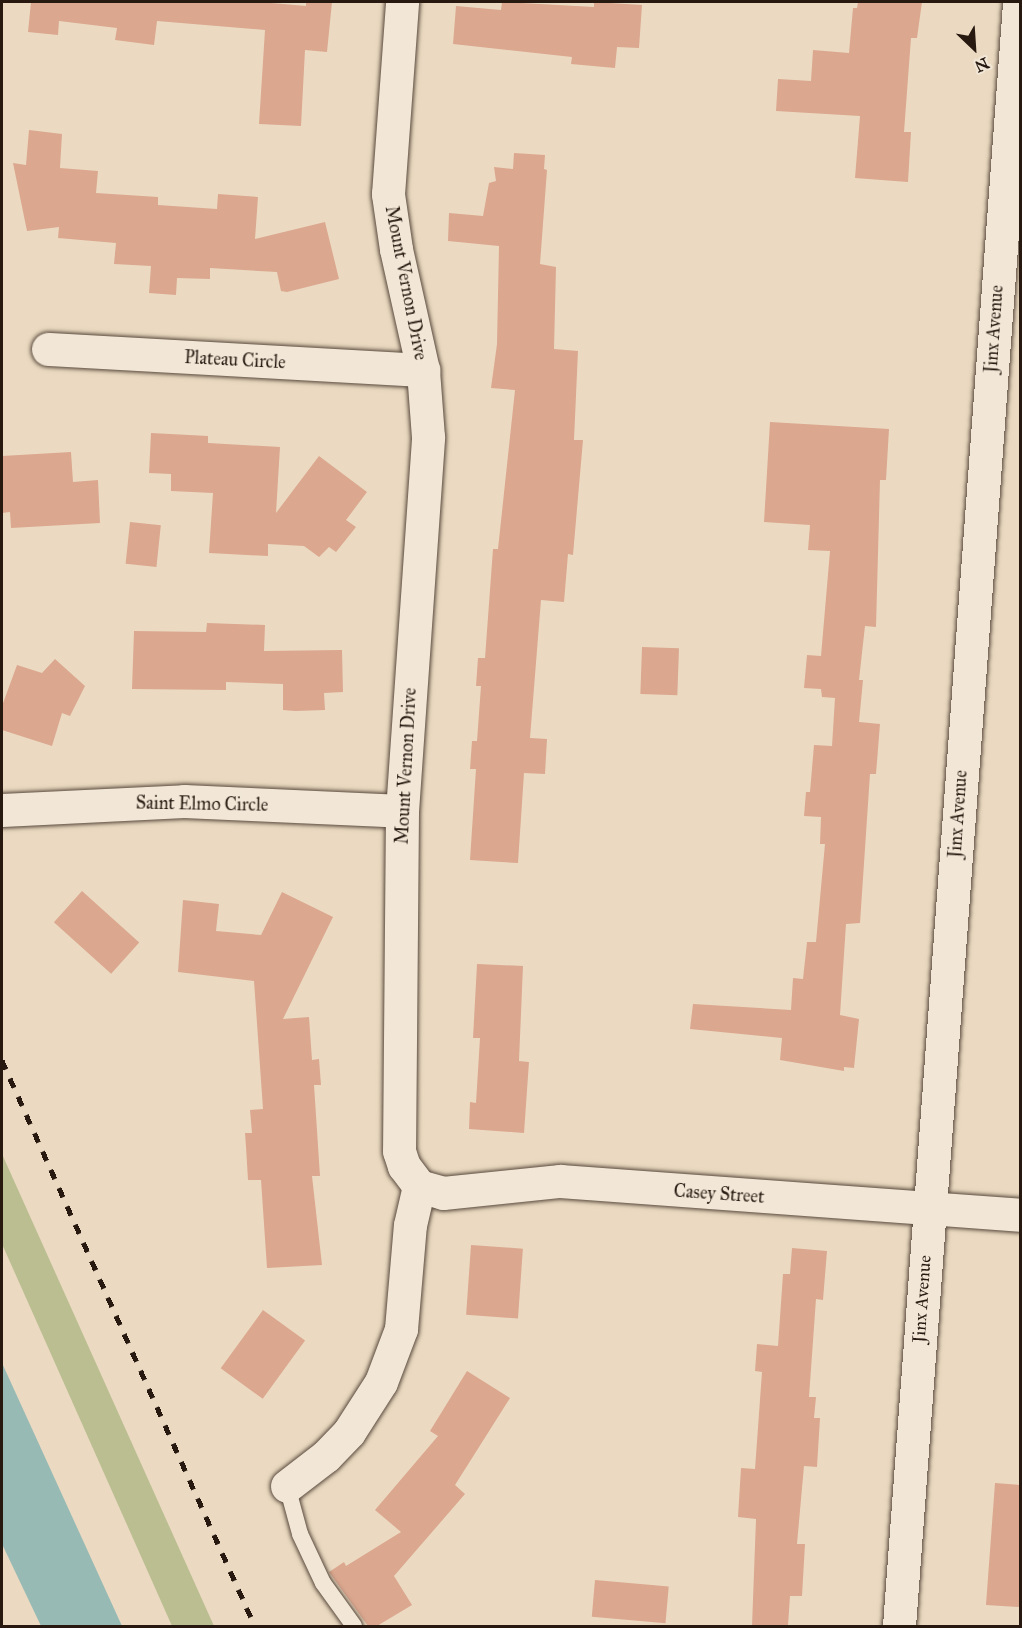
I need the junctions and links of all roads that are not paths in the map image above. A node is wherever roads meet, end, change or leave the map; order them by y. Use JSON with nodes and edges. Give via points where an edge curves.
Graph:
{"nodes":[{"id":1,"x":402,"y":2,"type":"edge"},
{"id":2,"x":1019,"y":2,"type":"edge"},
{"id":3,"x":48,"y":349,"type":"dead end"},
{"id":4,"x":423,"y":370,"type":"junction"},
{"id":5,"x":2,"y":810,"type":"edge"},
{"id":6,"x":402,"y":811,"type":"junction"},
{"id":7,"x":419,"y":1186,"type":"junction"},
{"id":8,"x":928,"y":1209,"type":"junction"},
{"id":9,"x":1020,"y":1215,"type":"edge"},
{"id":10,"x":287,"y":1486,"type":"joint"},
{"id":11,"x":354,"y":1626,"type":"edge"},
{"id":12,"x":899,"y":1626,"type":"edge"}],
"edges":[{"from":1,"to":4,"type":"street","name":"Mount Vernon Drive","via":[[388,194]]},
{"from":2,"to":8,"type":"street","name":"Jinx Avenue"},
{"from":3,"to":4,"type":"street","name":"Plateau Circle"},
{"from":4,"to":6,"type":"street","name":"Mount Vernon Drive","via":[[427,469]]},
{"from":5,"to":6,"type":"street","name":"Saint Elmo Circle","via":[[184,801]]},
{"from":6,"to":7,"type":"street","name":"Mount Vernon Drive","via":[[399,1151],[404,1166]]},
{"from":7,"to":8,"type":"street","name":"Casey Street","via":[[443,1193],[560,1181]]},
{"from":7,"to":10,"type":"street","via":[[410,1226],[401,1329],[381,1382],[349,1432]]},
{"from":8,"to":9,"type":"street","name":"Casey Street"},
{"from":8,"to":12,"type":"street","name":"Jinx Avenue"},
{"from":10,"to":11,"type":"lane","via":[[300,1534],[323,1583]]}]}
